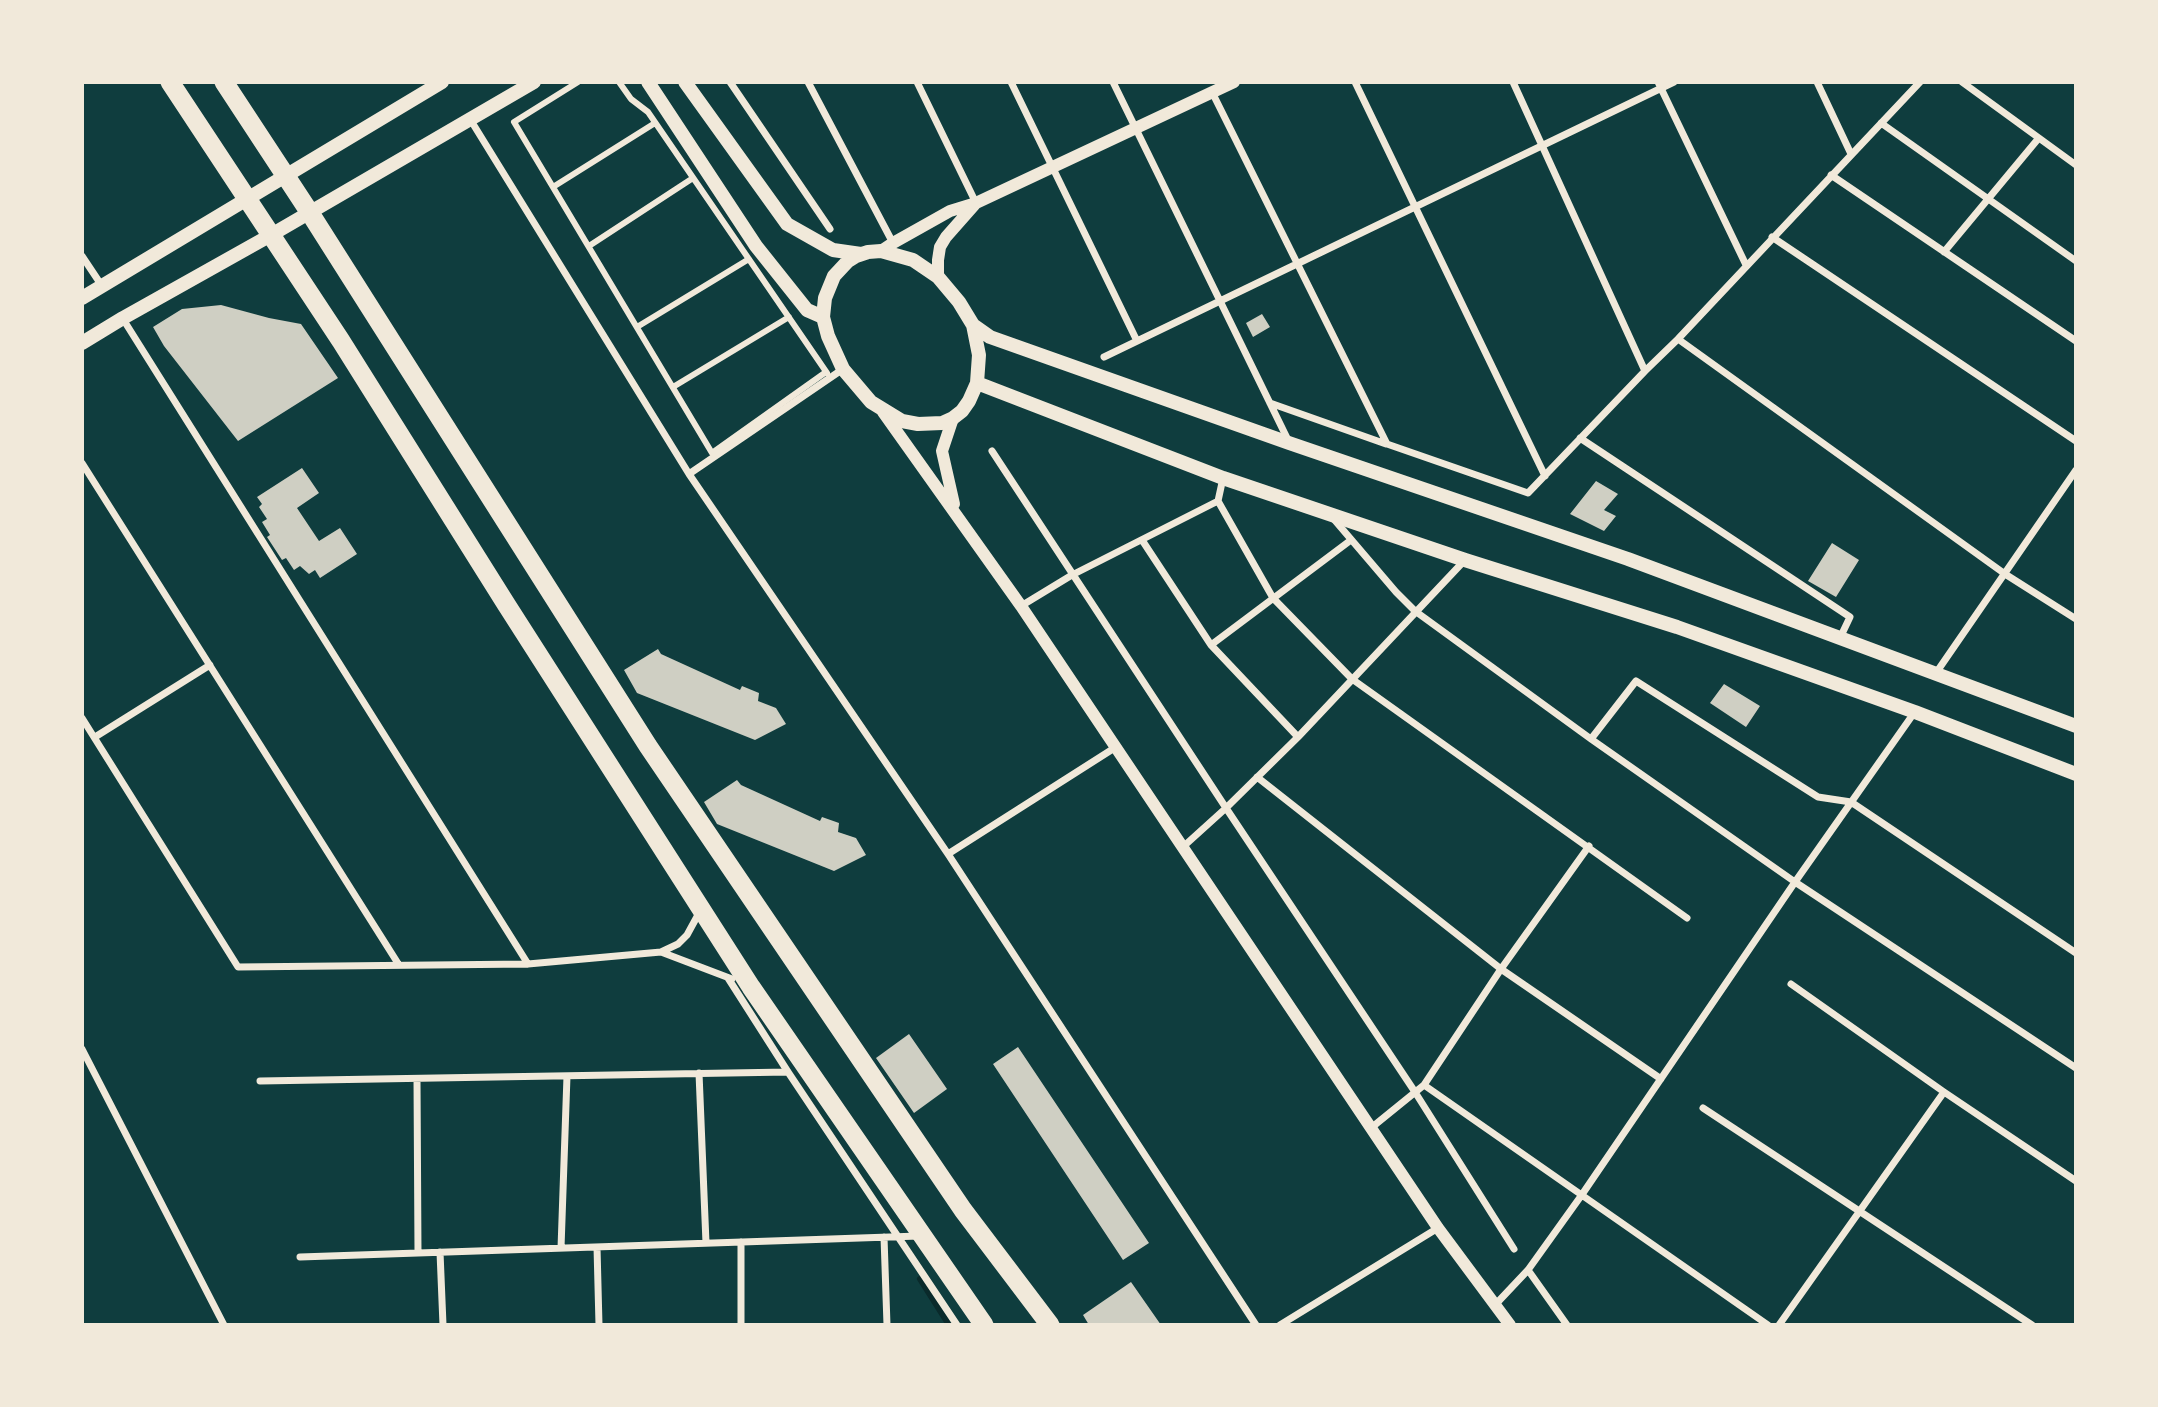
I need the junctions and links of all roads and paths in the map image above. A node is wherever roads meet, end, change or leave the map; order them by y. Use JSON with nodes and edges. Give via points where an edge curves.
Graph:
{"nodes":[{"id":1,"x":170,"y":82,"type":"edge"},
{"id":2,"x":224,"y":82,"type":"edge"},
{"id":3,"x":534,"y":82,"type":"edge"},
{"id":4,"x":578,"y":82,"type":"edge"},
{"id":5,"x":619,"y":82,"type":"edge"},
{"id":6,"x":648,"y":82,"type":"edge"},
{"id":7,"x":685,"y":82,"type":"edge"},
{"id":8,"x":730,"y":82,"type":"edge"},
{"id":9,"x":808,"y":82,"type":"edge"},
{"id":10,"x":917,"y":82,"type":"edge"},
{"id":11,"x":1011,"y":82,"type":"edge"},
{"id":12,"x":1113,"y":82,"type":"edge"},
{"id":13,"x":1234,"y":82,"type":"edge"},
{"id":14,"x":1355,"y":82,"type":"edge"},
{"id":15,"x":1513,"y":82,"type":"edge"},
{"id":16,"x":1674,"y":82,"type":"edge"},
{"id":17,"x":1817,"y":82,"type":"edge"},
{"id":18,"x":1920,"y":82,"type":"edge"},
{"id":19,"x":1962,"y":82,"type":"edge"},
{"id":20,"x":439,"y":83,"type":"edge"},
{"id":21,"x":1660,"y":85,"type":"edge"},
{"id":22,"x":1212,"y":92,"type":"junction"},
{"id":23,"x":470,"y":119,"type":"junction"},
{"id":24,"x":655,"y":123,"type":"junction"},
{"id":25,"x":1881,"y":123,"type":"junction"},
{"id":26,"x":1136,"y":128,"type":"junction"},
{"id":27,"x":2038,"y":139,"type":"junction"},
{"id":28,"x":1542,"y":145,"type":"junction"},
{"id":29,"x":1852,"y":154,"type":"junction"},
{"id":30,"x":2076,"y":165,"type":"edge"},
{"id":31,"x":1052,"y":167,"type":"junction"},
{"id":32,"x":1831,"y":175,"type":"junction"},
{"id":33,"x":286,"y":176,"type":"junction"},
{"id":34,"x":693,"y":178,"type":"junction"},
{"id":35,"x":554,"y":187,"type":"junction"},
{"id":36,"x":1989,"y":198,"type":"junction"},
{"id":37,"x":247,"y":199,"type":"junction"},
{"id":38,"x":976,"y":203,"type":"junction"},
{"id":39,"x":1415,"y":207,"type":"junction"},
{"id":40,"x":310,"y":213,"type":"junction"},
{"id":41,"x":830,"y":229,"type":"dead end"},
{"id":42,"x":271,"y":235,"type":"junction"},
{"id":43,"x":1772,"y":237,"type":"junction"},
{"id":44,"x":589,"y":246,"type":"junction"},
{"id":45,"x":887,"y":247,"type":"junction"},
{"id":46,"x":1944,"y":251,"type":"junction"},
{"id":47,"x":861,"y":254,"type":"junction"},
{"id":48,"x":82,"y":256,"type":"edge"},
{"id":49,"x":749,"y":259,"type":"junction"},
{"id":50,"x":2076,"y":261,"type":"edge"},
{"id":51,"x":1298,"y":264,"type":"junction"},
{"id":52,"x":1746,"y":265,"type":"junction"},
{"id":53,"x":938,"y":277,"type":"junction"},
{"id":54,"x":102,"y":286,"type":"junction"},
{"id":55,"x":82,"y":298,"type":"edge"},
{"id":56,"x":1220,"y":301,"type":"junction"},
{"id":57,"x":789,"y":317,"type":"junction"},
{"id":58,"x":823,"y":317,"type":"junction"},
{"id":59,"x":123,"y":318,"type":"junction"},
{"id":60,"x":972,"y":325,"type":"junction"},
{"id":61,"x":637,"y":327,"type":"junction"},
{"id":62,"x":1678,"y":339,"type":"junction"},
{"id":63,"x":1136,"y":341,"type":"junction"},
{"id":64,"x":2076,"y":341,"type":"edge"},
{"id":65,"x":82,"y":343,"type":"edge"},
{"id":66,"x":1104,"y":357,"type":"dead end"},
{"id":67,"x":1645,"y":371,"type":"junction"},
{"id":68,"x":833,"y":373,"type":"junction"},
{"id":69,"x":976,"y":383,"type":"junction"},
{"id":70,"x":673,"y":387,"type":"junction"},
{"id":71,"x":1270,"y":403,"type":"junction"},
{"id":72,"x":883,"y":412,"type":"junction"},
{"id":73,"x":953,"y":418,"type":"junction"},
{"id":74,"x":1580,"y":438,"type":"junction"},
{"id":75,"x":2076,"y":441,"type":"edge"},
{"id":76,"x":1289,"y":443,"type":"junction"},
{"id":77,"x":1387,"y":444,"type":"junction"},
{"id":78,"x":992,"y":451,"type":"dead end"},
{"id":79,"x":82,"y":463,"type":"edge"},
{"id":80,"x":2076,"y":470,"type":"edge"},
{"id":81,"x":689,"y":474,"type":"junction"},
{"id":82,"x":1545,"y":476,"type":"junction"},
{"id":83,"x":1223,"y":478,"type":"junction"},
{"id":84,"x":1218,"y":500,"type":"junction"},
{"id":85,"x":956,"y":511,"type":"junction"},
{"id":86,"x":1332,"y":517,"type":"junction"},
{"id":87,"x":1142,"y":540,"type":"junction"},
{"id":88,"x":1351,"y":540,"type":"junction"},
{"id":89,"x":1465,"y":560,"type":"junction"},
{"id":90,"x":2005,"y":574,"type":"junction"},
{"id":91,"x":1072,"y":576,"type":"junction"},
{"id":92,"x":1273,"y":598,"type":"junction"},
{"id":93,"x":1021,"y":606,"type":"junction"},
{"id":94,"x":1415,"y":611,"type":"junction"},
{"id":95,"x":2076,"y":619,"type":"edge"},
{"id":96,"x":1840,"y":638,"type":"junction"},
{"id":97,"x":1211,"y":645,"type":"junction"},
{"id":98,"x":211,"y":665,"type":"junction"},
{"id":99,"x":1936,"y":673,"type":"junction"},
{"id":100,"x":1352,"y":679,"type":"junction"},
{"id":101,"x":1915,"y":712,"type":"junction"},
{"id":102,"x":82,"y":718,"type":"edge"},
{"id":103,"x":2076,"y":726,"type":"edge"},
{"id":104,"x":95,"y":737,"type":"junction"},
{"id":105,"x":1298,"y":737,"type":"junction"},
{"id":106,"x":1591,"y":739,"type":"junction"},
{"id":107,"x":1116,"y":747,"type":"junction"},
{"id":108,"x":2076,"y":774,"type":"edge"},
{"id":109,"x":1257,"y":777,"type":"junction"},
{"id":110,"x":1850,"y":802,"type":"junction"},
{"id":111,"x":1226,"y":808,"type":"junction"},
{"id":112,"x":1184,"y":846,"type":"junction"},
{"id":113,"x":1588,"y":846,"type":"junction"},
{"id":114,"x":948,"y":854,"type":"junction"},
{"id":115,"x":1795,"y":882,"type":"junction"},
{"id":116,"x":701,"y":906,"type":"junction"},
{"id":117,"x":1687,"y":918,"type":"dead end"},
{"id":118,"x":661,"y":952,"type":"junction"},
{"id":119,"x":2076,"y":953,"type":"edge"},
{"id":120,"x":528,"y":964,"type":"junction"},
{"id":121,"x":399,"y":965,"type":"junction"},
{"id":122,"x":1501,"y":969,"type":"junction"},
{"id":123,"x":728,"y":978,"type":"junction"},
{"id":124,"x":1791,"y":984,"type":"dead end"},
{"id":125,"x":751,"y":987,"type":"junction"},
{"id":126,"x":82,"y":1049,"type":"edge"},
{"id":127,"x":2076,"y":1068,"type":"edge"},
{"id":128,"x":788,"y":1072,"type":"junction"},
{"id":129,"x":699,"y":1073,"type":"junction"},
{"id":130,"x":566,"y":1076,"type":"junction"},
{"id":131,"x":416,"y":1079,"type":"junction"},
{"id":132,"x":1661,"y":1079,"type":"junction"},
{"id":133,"x":260,"y":1081,"type":"dead end"},
{"id":134,"x":1424,"y":1085,"type":"junction"},
{"id":135,"x":1415,"y":1092,"type":"junction"},
{"id":136,"x":1944,"y":1092,"type":"junction"},
{"id":137,"x":1703,"y":1108,"type":"dead end"},
{"id":138,"x":1371,"y":1128,"type":"junction"},
{"id":139,"x":2076,"y":1181,"type":"edge"},
{"id":140,"x":1581,"y":1196,"type":"junction"},
{"id":141,"x":1859,"y":1212,"type":"junction"},
{"id":142,"x":1438,"y":1228,"type":"junction"},
{"id":143,"x":899,"y":1236,"type":"junction"},
{"id":144,"x":923,"y":1236,"type":"junction"},
{"id":145,"x":884,"y":1237,"type":"junction"},
{"id":146,"x":741,"y":1242,"type":"junction"},
{"id":147,"x":706,"y":1243,"type":"junction"},
{"id":148,"x":597,"y":1247,"type":"junction"},
{"id":149,"x":561,"y":1248,"type":"junction"},
{"id":150,"x":1514,"y":1249,"type":"dead end"},
{"id":151,"x":440,"y":1252,"type":"junction"},
{"id":152,"x":418,"y":1253,"type":"junction"},
{"id":153,"x":300,"y":1257,"type":"dead end"},
{"id":154,"x":1528,"y":1270,"type":"junction"},
{"id":155,"x":1494,"y":1306,"type":"junction"},
{"id":156,"x":224,"y":1325,"type":"edge"},
{"id":157,"x":443,"y":1325,"type":"edge"},
{"id":158,"x":599,"y":1325,"type":"edge"},
{"id":159,"x":741,"y":1325,"type":"edge"},
{"id":160,"x":887,"y":1325,"type":"edge"},
{"id":161,"x":957,"y":1325,"type":"edge"},
{"id":162,"x":985,"y":1325,"type":"edge"},
{"id":163,"x":1049,"y":1325,"type":"edge"},
{"id":164,"x":1256,"y":1325,"type":"edge"},
{"id":165,"x":1280,"y":1325,"type":"edge"},
{"id":166,"x":1510,"y":1325,"type":"edge"},
{"id":167,"x":1567,"y":1325,"type":"edge"},
{"id":168,"x":1768,"y":1325,"type":"edge"},
{"id":169,"x":1779,"y":1325,"type":"edge"},
{"id":170,"x":2032,"y":1325,"type":"edge"}],
"edges":[{"from":1,"to":37,"type":"highway"},
{"from":2,"to":33,"type":"highway"},
{"from":3,"to":23,"type":"main road"},
{"from":4,"to":35,"type":"street","via":[[514,122]]},
{"from":5,"to":24,"type":"street"},
{"from":6,"to":58,"type":"main road","via":[[756,246],[807,310]]},
{"from":7,"to":47,"type":"main road","via":[[787,224],[833,250]]},
{"from":8,"to":41,"type":"street"},
{"from":9,"to":45,"type":"street"},
{"from":10,"to":38,"type":"street"},
{"from":11,"to":31,"type":"street"},
{"from":12,"to":26,"type":"street"},
{"from":13,"to":22,"type":"street"},
{"from":14,"to":39,"type":"street"},
{"from":15,"to":28,"type":"street"},
{"from":16,"to":21,"type":"street"},
{"from":17,"to":29,"type":"street"},
{"from":18,"to":25,"type":"street"},
{"from":19,"to":27,"type":"street"},
{"from":20,"to":33,"type":"main road"},
{"from":21,"to":28,"type":"street"},
{"from":21,"to":52,"type":"street"},
{"from":22,"to":26,"type":"street"},
{"from":22,"to":51,"type":"street"},
{"from":23,"to":40,"type":"main road"},
{"from":23,"to":81,"type":"street"},
{"from":24,"to":34,"type":"street"},
{"from":24,"to":35,"type":"street"},
{"from":25,"to":29,"type":"street"},
{"from":25,"to":36,"type":"street"},
{"from":26,"to":31,"type":"street"},
{"from":26,"to":56,"type":"street"},
{"from":27,"to":30,"type":"street"},
{"from":27,"to":36,"type":"street"},
{"from":28,"to":39,"type":"street"},
{"from":28,"to":67,"type":"street"},
{"from":29,"to":32,"type":"street"},
{"from":31,"to":38,"type":"street"},
{"from":31,"to":63,"type":"street"},
{"from":32,"to":43,"type":"street"},
{"from":32,"to":46,"type":"street"},
{"from":33,"to":37,"type":"main road"},
{"from":33,"to":40,"type":"highway"},
{"from":34,"to":44,"type":"street"},
{"from":34,"to":49,"type":"street"},
{"from":35,"to":44,"type":"street"},
{"from":36,"to":46,"type":"street"},
{"from":36,"to":50,"type":"street"},
{"from":37,"to":42,"type":"highway"},
{"from":37,"to":54,"type":"main road"},
{"from":38,"to":45,"type":"street","via":[[950,211]]},
{"from":38,"to":53,"type":"street","via":[[940,247]]},
{"from":39,"to":51,"type":"street"},
{"from":39,"to":82,"type":"street"},
{"from":40,"to":42,"type":"main road"},
{"from":40,"to":163,"type":"highway","via":[[648,746],[963,1210]]},
{"from":42,"to":59,"type":"main road"},
{"from":42,"to":116,"type":"highway"},
{"from":43,"to":52,"type":"street"},
{"from":43,"to":75,"type":"street"},
{"from":44,"to":61,"type":"street"},
{"from":45,"to":47,"type":"main road"},
{"from":45,"to":53,"type":"main road"},
{"from":46,"to":64,"type":"street"},
{"from":47,"to":58,"type":"main road","via":[[834,276]]},
{"from":48,"to":54,"type":"street"},
{"from":49,"to":57,"type":"street"},
{"from":49,"to":61,"type":"street"},
{"from":51,"to":56,"type":"street"},
{"from":51,"to":77,"type":"street"},
{"from":52,"to":62,"type":"street"},
{"from":53,"to":60,"type":"main road"},
{"from":54,"to":55,"type":"main road"},
{"from":56,"to":63,"type":"street"},
{"from":56,"to":71,"type":"street"},
{"from":57,"to":68,"type":"street"},
{"from":57,"to":70,"type":"street"},
{"from":58,"to":68,"type":"main road","via":[[834,352]]},
{"from":59,"to":65,"type":"main road"},
{"from":59,"to":120,"type":"street"},
{"from":60,"to":69,"type":"main road","via":[[979,355]]},
{"from":60,"to":76,"type":"main road","via":[[990,337]]},
{"from":61,"to":70,"type":"street"},
{"from":62,"to":67,"type":"street"},
{"from":62,"to":90,"type":"street"},
{"from":63,"to":66,"type":"street"},
{"from":67,"to":74,"type":"street"},
{"from":68,"to":70,"type":"street","via":[[712,453]]},
{"from":68,"to":72,"type":"main road"},
{"from":68,"to":81,"type":"street"},
{"from":69,"to":73,"type":"main road","via":[[969,401]]},
{"from":69,"to":83,"type":"main road"},
{"from":71,"to":76,"type":"street"},
{"from":71,"to":77,"type":"street"},
{"from":72,"to":73,"type":"main road","via":[[918,424]]},
{"from":72,"to":85,"type":"street"},
{"from":73,"to":85,"type":"street","via":[[942,452]]},
{"from":74,"to":82,"type":"street"},
{"from":74,"to":96,"type":"street","via":[[1850,617]]},
{"from":76,"to":96,"type":"main road","via":[[1628,559]]},
{"from":77,"to":82,"type":"street","via":[[1528,493]]},
{"from":78,"to":91,"type":"street"},
{"from":79,"to":98,"type":"street"},
{"from":80,"to":90,"type":"street"},
{"from":81,"to":114,"type":"street"},
{"from":83,"to":84,"type":"street"},
{"from":83,"to":86,"type":"main road"},
{"from":84,"to":87,"type":"street"},
{"from":84,"to":92,"type":"street"},
{"from":85,"to":93,"type":"street"},
{"from":86,"to":88,"type":"street"},
{"from":86,"to":89,"type":"main road"},
{"from":87,"to":91,"type":"street"},
{"from":87,"to":97,"type":"street"},
{"from":88,"to":92,"type":"street"},
{"from":88,"to":94,"type":"street"},
{"from":89,"to":94,"type":"street"},
{"from":89,"to":101,"type":"main road","via":[[1677,627]]},
{"from":90,"to":95,"type":"street"},
{"from":90,"to":99,"type":"street"},
{"from":91,"to":93,"type":"street"},
{"from":91,"to":111,"type":"street"},
{"from":92,"to":97,"type":"street"},
{"from":92,"to":100,"type":"street"},
{"from":93,"to":107,"type":"street"},
{"from":94,"to":100,"type":"street"},
{"from":94,"to":106,"type":"street"},
{"from":96,"to":99,"type":"main road"},
{"from":97,"to":105,"type":"street"},
{"from":98,"to":104,"type":"street"},
{"from":98,"to":121,"type":"street"},
{"from":99,"to":103,"type":"main road"},
{"from":100,"to":105,"type":"street"},
{"from":100,"to":113,"type":"street"},
{"from":101,"to":108,"type":"main road"},
{"from":101,"to":110,"type":"street"},
{"from":102,"to":104,"type":"street"},
{"from":104,"to":121,"type":"street","via":[[238,967]]},
{"from":105,"to":109,"type":"street"},
{"from":106,"to":110,"type":"street","via":[[1636,681],[1818,797]]},
{"from":106,"to":115,"type":"street"},
{"from":107,"to":112,"type":"street"},
{"from":107,"to":114,"type":"street"},
{"from":109,"to":111,"type":"street"},
{"from":109,"to":122,"type":"street"},
{"from":110,"to":115,"type":"street"},
{"from":110,"to":119,"type":"street"},
{"from":111,"to":112,"type":"street"},
{"from":111,"to":135,"type":"street"},
{"from":112,"to":138,"type":"street"},
{"from":113,"to":117,"type":"street"},
{"from":113,"to":122,"type":"street"},
{"from":114,"to":164,"type":"street"},
{"from":115,"to":127,"type":"street"},
{"from":115,"to":132,"type":"street"},
{"from":116,"to":118,"type":"street","via":[[687,935]]},
{"from":116,"to":125,"type":"highway"},
{"from":118,"to":120,"type":"street"},
{"from":118,"to":123,"type":"street"},
{"from":120,"to":121,"type":"street"},
{"from":122,"to":132,"type":"street"},
{"from":122,"to":134,"type":"street"},
{"from":123,"to":125,"type":"street"},
{"from":123,"to":128,"type":"street"},
{"from":124,"to":136,"type":"street"},
{"from":125,"to":144,"type":"highway"},
{"from":126,"to":156,"type":"street"},
{"from":128,"to":129,"type":"street"},
{"from":128,"to":143,"type":"street"},
{"from":129,"to":130,"type":"street"},
{"from":129,"to":147,"type":"street"},
{"from":130,"to":131,"type":"street"},
{"from":130,"to":149,"type":"street"},
{"from":131,"to":133,"type":"street"},
{"from":131,"to":152,"type":"street"},
{"from":132,"to":140,"type":"street"},
{"from":134,"to":135,"type":"street"},
{"from":134,"to":140,"type":"street"},
{"from":135,"to":138,"type":"street"},
{"from":135,"to":150,"type":"street"},
{"from":136,"to":139,"type":"street"},
{"from":136,"to":141,"type":"street"},
{"from":137,"to":141,"type":"street"},
{"from":138,"to":142,"type":"street"},
{"from":140,"to":154,"type":"street"},
{"from":140,"to":168,"type":"street"},
{"from":141,"to":169,"type":"street"},
{"from":141,"to":170,"type":"street"},
{"from":142,"to":155,"type":"street"},
{"from":142,"to":165,"type":"street"},
{"from":143,"to":144,"type":"street"},
{"from":143,"to":145,"type":"street"},
{"from":143,"to":161,"type":"street"},
{"from":144,"to":162,"type":"highway"},
{"from":145,"to":146,"type":"street"},
{"from":145,"to":160,"type":"street"},
{"from":146,"to":147,"type":"street"},
{"from":146,"to":159,"type":"street"},
{"from":147,"to":148,"type":"street"},
{"from":148,"to":149,"type":"street"},
{"from":148,"to":158,"type":"street"},
{"from":149,"to":151,"type":"street"},
{"from":151,"to":152,"type":"street"},
{"from":151,"to":157,"type":"street"},
{"from":152,"to":153,"type":"street"},
{"from":154,"to":155,"type":"street"},
{"from":154,"to":167,"type":"street"},
{"from":155,"to":166,"type":"street"}]}
